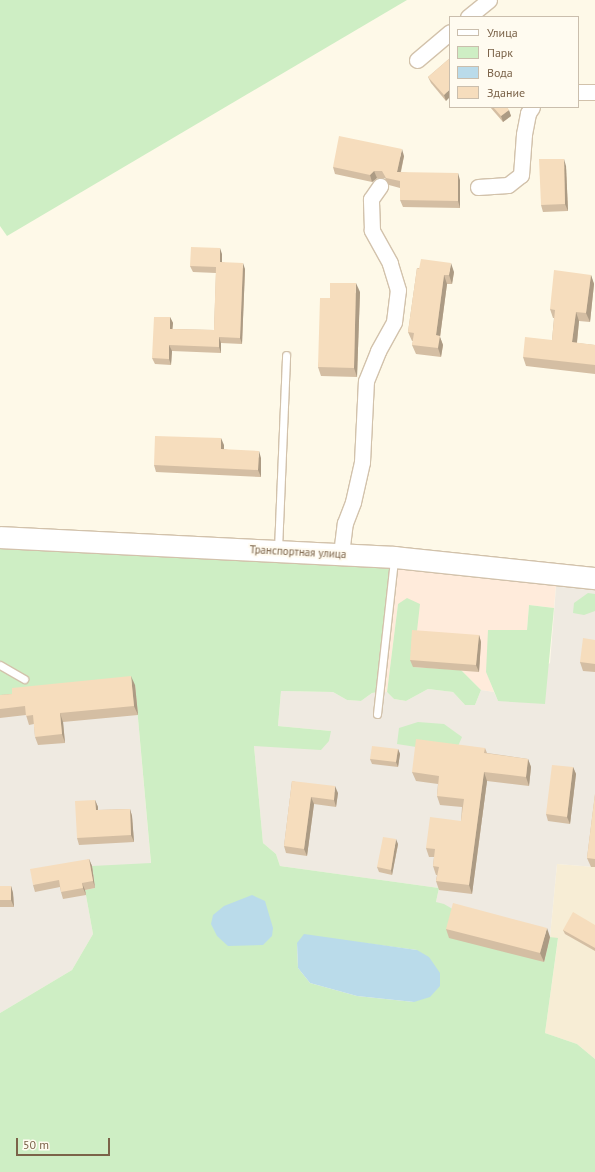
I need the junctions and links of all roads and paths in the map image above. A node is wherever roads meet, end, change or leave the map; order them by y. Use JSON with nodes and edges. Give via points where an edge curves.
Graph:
{"nodes":[{"id":1,"x":488,"y":0,"type":"edge"},
{"id":2,"x":469,"y":16,"type":"edge"},
{"id":3,"x":449,"y":33,"type":"edge"},
{"id":4,"x":417,"y":60,"type":"dead end"},
{"id":5,"x":579,"y":92,"type":"edge"},
{"id":6,"x":595,"y":92,"type":"edge"},
{"id":7,"x":531,"y":108,"type":"edge"},
{"id":8,"x":380,"y":186,"type":"dead end"},
{"id":9,"x":478,"y":187,"type":"dead end"},
{"id":10,"x":286,"y":355,"type":"dead end"},
{"id":11,"x":0,"y":537,"type":"edge"},
{"id":12,"x":278,"y":551,"type":"junction"},
{"id":13,"x":341,"y":554,"type":"junction"},
{"id":14,"x":394,"y":557,"type":"junction"},
{"id":15,"x":595,"y":578,"type":"edge"},
{"id":16,"x":0,"y":665,"type":"edge"},
{"id":17,"x":24,"y":679,"type":"dead end"},
{"id":18,"x":377,"y":714,"type":"dead end"}],
"edges":[{"from":1,"to":2,"type":"street"},
{"from":3,"to":4,"type":"street"},
{"from":5,"to":6,"type":"street"},
{"from":7,"to":9,"type":"street","via":[[524,134],[521,175],[508,185]]},
{"from":8,"to":13,"type":"street","via":[[371,198],[372,230],[390,263],[398,290],[394,322],[378,351],[366,381],[362,462]]},
{"from":10,"to":12,"type":"lane"},
{"from":11,"to":12,"type":"main road","name":"Транспортная улица"},
{"from":12,"to":13,"type":"main road","name":"Транспортная улица"},
{"from":13,"to":14,"type":"main road","name":"Транспортная улица"},
{"from":14,"to":15,"type":"main road","name":"Транспортная улица"},
{"from":14,"to":18,"type":"lane"},
{"from":16,"to":17,"type":"lane"}]}
